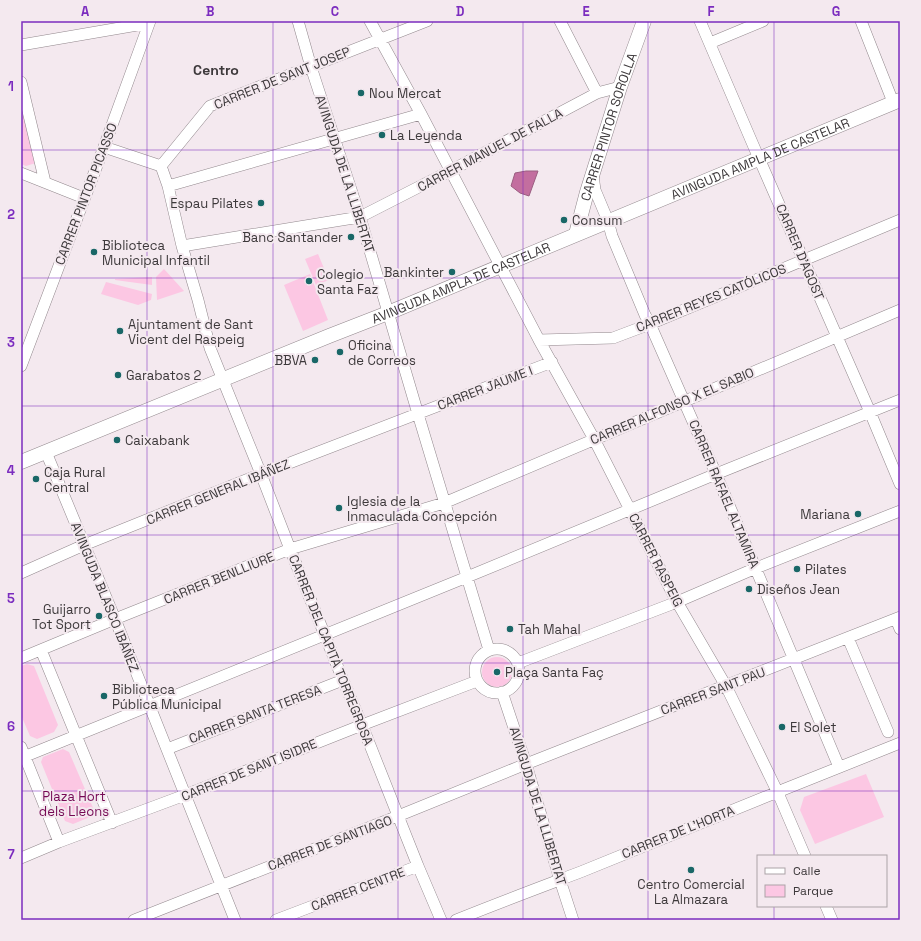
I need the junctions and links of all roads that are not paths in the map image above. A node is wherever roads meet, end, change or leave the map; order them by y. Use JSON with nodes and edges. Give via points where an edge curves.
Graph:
{"nodes":[{"id":1,"x":298,"y":21,"type":"edge"},
{"id":2,"x":370,"y":21,"type":"edge"},
{"id":3,"x":427,"y":21,"type":"edge"},
{"id":4,"x":560,"y":21,"type":"edge"},
{"id":5,"x":644,"y":21,"type":"edge"},
{"id":6,"x":700,"y":21,"type":"edge"},
{"id":7,"x":763,"y":21,"type":"edge"},
{"id":8,"x":861,"y":21,"type":"edge"},
{"id":9,"x":149,"y":22,"type":"edge"},
{"id":10,"x":380,"y":39,"type":"junction"},
{"id":11,"x":710,"y":43,"type":"junction"},
{"id":12,"x":21,"y":45,"type":"edge"},
{"id":13,"x":311,"y":67,"type":"junction"},
{"id":14,"x":21,"y":82,"type":"edge"},
{"id":15,"x":620,"y":87,"type":"junction"},
{"id":16,"x":597,"y":93,"type":"junction"},
{"id":17,"x":897,"y":101,"type":"edge"},
{"id":18,"x":421,"y":114,"type":"junction"},
{"id":19,"x":334,"y":140,"type":"junction"},
{"id":20,"x":104,"y":147,"type":"junction"},
{"id":21,"x":760,"y":159,"type":"junction"},
{"id":22,"x":161,"y":166,"type":"junction"},
{"id":23,"x":450,"y":171,"type":"junction"},
{"id":24,"x":21,"y":173,"type":"edge"},
{"id":25,"x":593,"y":175,"type":"junction"},
{"id":26,"x":44,"y":182,"type":"junction"},
{"id":27,"x":168,"y":186,"type":"junction"},
{"id":28,"x":84,"y":198,"type":"junction"},
{"id":29,"x":360,"y":217,"type":"junction"},
{"id":30,"x":900,"y":220,"type":"edge"},
{"id":31,"x":608,"y":221,"type":"junction"},
{"id":32,"x":576,"y":234,"type":"junction"},
{"id":33,"x":182,"y":246,"type":"junction"},
{"id":34,"x":803,"y":261,"type":"junction"},
{"id":35,"x":500,"y":266,"type":"junction"},
{"id":36,"x":900,"y":310,"type":"edge"},
{"id":37,"x":388,"y":313,"type":"junction"},
{"id":38,"x":650,"y":324,"type":"junction"},
{"id":39,"x":837,"y":337,"type":"junction"},
{"id":40,"x":539,"y":340,"type":"junction"},
{"id":41,"x":552,"y":362,"type":"junction"},
{"id":42,"x":21,"y":366,"type":"edge"},
{"id":43,"x":222,"y":380,"type":"junction"},
{"id":44,"x":900,"y":400,"type":"edge"},
{"id":45,"x":684,"y":402,"type":"junction"},
{"id":46,"x":870,"y":412,"type":"junction"},
{"id":47,"x":418,"y":414,"type":"junction"},
{"id":48,"x":594,"y":439,"type":"junction"},
{"id":49,"x":46,"y":452,"type":"junction"},
{"id":50,"x":21,"y":462,"type":"edge"},
{"id":51,"x":261,"y":474,"type":"junction"},
{"id":52,"x":716,"y":474,"type":"junction"},
{"id":53,"x":900,"y":484,"type":"edge"},
{"id":54,"x":444,"y":503,"type":"junction"},
{"id":55,"x":630,"y":509,"type":"junction"},
{"id":56,"x":900,"y":511,"type":"edge"},
{"id":57,"x":84,"y":545,"type":"junction"},
{"id":58,"x":290,"y":550,"type":"junction"},
{"id":59,"x":756,"y":568,"type":"junction"},
{"id":60,"x":21,"y":574,"type":"edge"},
{"id":61,"x":467,"y":577,"type":"junction"},
{"id":62,"x":677,"y":602,"type":"junction"},
{"id":63,"x":115,"y":619,"type":"junction"},
{"id":64,"x":898,"y":622,"type":"edge"},
{"id":65,"x":325,"y":635,"type":"junction"},
{"id":66,"x":848,"y":638,"type":"junction"},
{"id":67,"x":41,"y":650,"type":"junction"},
{"id":68,"x":489,"y":650,"type":"junction"},
{"id":69,"x":21,"y":658,"type":"edge"},
{"id":70,"x":794,"y":658,"type":"junction"},
{"id":71,"x":518,"y":663,"type":"junction"},
{"id":72,"x":343,"y":680,"type":"junction"},
{"id":73,"x":477,"y":681,"type":"junction"},
{"id":74,"x":726,"y":686,"type":"junction"},
{"id":75,"x":502,"y":692,"type":"junction"},
{"id":76,"x":150,"y":705,"type":"junction"},
{"id":77,"x":362,"y":725,"type":"junction"},
{"id":78,"x":888,"y":732,"type":"dead end"},
{"id":79,"x":76,"y":736,"type":"junction"},
{"id":80,"x":900,"y":744,"type":"edge"},
{"id":81,"x":166,"y":749,"type":"junction"},
{"id":82,"x":22,"y":754,"type":"edge"},
{"id":83,"x":526,"y":764,"type":"junction"},
{"id":84,"x":839,"y":767,"type":"junction"},
{"id":85,"x":778,"y":793,"type":"junction"},
{"id":86,"x":185,"y":795,"type":"junction"},
{"id":87,"x":398,"y":816,"type":"junction"},
{"id":88,"x":112,"y":823,"type":"junction"},
{"id":89,"x":59,"y":842,"type":"junction"},
{"id":90,"x":804,"y":855,"type":"edge"},
{"id":91,"x":21,"y":858,"type":"edge"},
{"id":92,"x":418,"y":866,"type":"junction"},
{"id":93,"x":560,"y":880,"type":"junction"},
{"id":94,"x":222,"y":885,"type":"junction"},
{"id":95,"x":826,"y":907,"type":"edge"},
{"id":96,"x":134,"y":920,"type":"edge"},
{"id":97,"x":235,"y":920,"type":"edge"},
{"id":98,"x":276,"y":920,"type":"edge"},
{"id":99,"x":440,"y":920,"type":"edge"},
{"id":100,"x":456,"y":920,"type":"edge"},
{"id":101,"x":573,"y":920,"type":"edge"},
{"id":102,"x":832,"y":920,"type":"edge"}],
"edges":[{"from":1,"to":13,"type":"street","name":"AVINGUDA DE LA LLIBERTAT"},
{"from":2,"to":10,"type":"street","name":"CARRER RASPEIG"},
{"from":3,"to":10,"type":"street","name":"CARRER DE SANT JOSEP"},
{"from":4,"to":16,"type":"street"},
{"from":5,"to":15,"type":"main road","name":"CARRER PINTOR SOROLLA"},
{"from":6,"to":11,"type":"street","name":"CARRER D'AGOST"},
{"from":7,"to":11,"type":"street"},
{"from":8,"to":17,"type":"street"},
{"from":9,"to":12,"type":"street"},
{"from":9,"to":20,"type":"street","name":"CARRER PINTOR PICASSO"},
{"from":10,"to":13,"type":"street","name":"CARRER DE SANT JOSEP"},
{"from":10,"to":18,"type":"street","name":"CARRER RASPEIG"},
{"from":11,"to":21,"type":"street","name":"CARRER D'AGOST"},
{"from":13,"to":19,"type":"street","name":"AVINGUDA DE LA LLIBERTAT"},
{"from":13,"to":22,"type":"street","name":"CARRER DE SANT JOSEP","via":[[210,106]]},
{"from":14,"to":26,"type":"street"},
{"from":15,"to":16,"type":"street","name":"CARRER MANUEL DE FALLA"},
{"from":15,"to":25,"type":"main road","name":"CARRER PINTOR SOROLLA"},
{"from":16,"to":23,"type":"street","name":"CARRER MANUEL DE FALLA"},
{"from":17,"to":21,"type":"main road","name":"AVINGUDA AMPLA DE CASTELAR"},
{"from":18,"to":19,"type":"street"},
{"from":18,"to":23,"type":"street","name":"CARRER RASPEIG"},
{"from":19,"to":27,"type":"street"},
{"from":19,"to":29,"type":"street","name":"AVINGUDA DE LA LLIBERTAT"},
{"from":20,"to":22,"type":"street"},
{"from":20,"to":28,"type":"street","name":"CARRER PINTOR PICASSO"},
{"from":21,"to":31,"type":"main road","name":"AVINGUDA AMPLA DE CASTELAR"},
{"from":21,"to":34,"type":"street","name":"CARRER D'AGOST"},
{"from":22,"to":27,"type":"street","name":"CARRER DEL CAPITÀ TORREGROSA"},
{"from":23,"to":29,"type":"street","name":"CARRER MANUEL DE FALLA"},
{"from":23,"to":35,"type":"street","name":"CARRER RASPEIG"},
{"from":24,"to":26,"type":"street"},
{"from":25,"to":31,"type":"street","name":"CARRER RAFAEL ALTAMIRA","via":[[595,190]]},
{"from":25,"to":32,"type":"main road","name":"CARRER PINTOR SOROLLA"},
{"from":26,"to":28,"type":"street"},
{"from":27,"to":33,"type":"street","name":"CARRER DEL CAPITÀ TORREGROSA"},
{"from":28,"to":42,"type":"street","name":"CARRER PINTOR PICASSO"},
{"from":29,"to":33,"type":"street","name":"CARRER MANUEL DE FALLA"},
{"from":29,"to":37,"type":"street","name":"AVINGUDA DE LA LLIBERTAT"},
{"from":30,"to":34,"type":"street","name":"CARRER REYES CATÓLICOS"},
{"from":31,"to":32,"type":"main road","name":"AVINGUDA AMPLA DE CASTELAR"},
{"from":31,"to":38,"type":"street","name":"CARRER RAFAEL ALTAMIRA"},
{"from":32,"to":35,"type":"main road","name":"AVINGUDA AMPLA DE CASTELAR"},
{"from":33,"to":43,"type":"street","name":"CARRER DEL CAPITÀ TORREGROSA","via":[[210,348]]},
{"from":34,"to":38,"type":"street","name":"CARRER REYES CATÓLICOS"},
{"from":34,"to":39,"type":"street","name":"CARRER D'AGOST"},
{"from":35,"to":37,"type":"main road","name":"AVINGUDA AMPLA DE CASTELAR"},
{"from":35,"to":40,"type":"street","name":"CARRER RASPEIG"},
{"from":36,"to":39,"type":"street","name":"CARRER ALFONSO X EL SABIO"},
{"from":37,"to":43,"type":"main road","name":"AVINGUDA AMPLA DE CASTELAR"},
{"from":37,"to":47,"type":"street","name":"AVINGUDA DE LA LLIBERTAT"},
{"from":38,"to":40,"type":"street","name":"CARRER REYES CATÓLICOS","via":[[613,338]]},
{"from":38,"to":45,"type":"street","name":"CARRER RAFAEL ALTAMIRA"},
{"from":39,"to":45,"type":"street","name":"CARRER ALFONSO X EL SABIO"},
{"from":39,"to":46,"type":"street","name":"CARRER D'AGOST"},
{"from":40,"to":41,"type":"street","name":"CARRER RASPEIG"},
{"from":41,"to":47,"type":"street","name":"CARRER JAUME I"},
{"from":41,"to":48,"type":"street","name":"CARRER RASPEIG"},
{"from":43,"to":49,"type":"main road","name":"AVINGUDA AMPLA DE CASTELAR"},
{"from":43,"to":51,"type":"street","name":"CARRER DEL CAPITÀ TORREGROSA"},
{"from":44,"to":46,"type":"street"},
{"from":45,"to":48,"type":"street","name":"CARRER ALFONSO X EL SABIO"},
{"from":45,"to":52,"type":"street","name":"CARRER RAFAEL ALTAMIRA"},
{"from":46,"to":52,"type":"street"},
{"from":46,"to":53,"type":"street","name":"CARRER D'AGOST"},
{"from":47,"to":51,"type":"street","name":"CARRER GENERAL IBÁÑEZ"},
{"from":47,"to":54,"type":"street","name":"AVINGUDA DE LA LLIBERTAT"},
{"from":48,"to":54,"type":"street","name":"CARRER ALFONSO X EL SABIO"},
{"from":48,"to":55,"type":"street","name":"CARRER RASPEIG"},
{"from":49,"to":50,"type":"main road","name":"AVINGUDA AMPLA DE CASTELAR"},
{"from":49,"to":57,"type":"street","name":"AVINGUDA BLASCO IBÁÑEZ"},
{"from":51,"to":57,"type":"street","name":"CARRER GENERAL IBÁÑEZ"},
{"from":51,"to":58,"type":"street","name":"CARRER DEL CAPITÀ TORREGROSA"},
{"from":52,"to":55,"type":"street"},
{"from":52,"to":59,"type":"street","name":"CARRER RAFAEL ALTAMIRA"},
{"from":54,"to":58,"type":"street","name":"CARRER BENLLIURE"},
{"from":54,"to":61,"type":"street","name":"AVINGUDA DE LA LLIBERTAT"},
{"from":55,"to":61,"type":"street"},
{"from":55,"to":62,"type":"street","name":"CARRER RASPEIG"},
{"from":56,"to":59,"type":"street"},
{"from":57,"to":60,"type":"street","name":"CARRER GENERAL IBÁÑEZ"},
{"from":57,"to":63,"type":"street","name":"AVINGUDA BLASCO IBÁÑEZ"},
{"from":58,"to":63,"type":"street","name":"CARRER BENLLIURE"},
{"from":58,"to":65,"type":"street","name":"CARRER DEL CAPITÀ TORREGROSA"},
{"from":59,"to":62,"type":"street"},
{"from":59,"to":70,"type":"street","name":"CARRER RAFAEL ALTAMIRA"},
{"from":61,"to":65,"type":"street"},
{"from":61,"to":68,"type":"street","name":"AVINGUDA DE LA LLIBERTAT"},
{"from":62,"to":71,"type":"street"},
{"from":62,"to":74,"type":"street","name":"CARRER RASPEIG"},
{"from":63,"to":67,"type":"street","name":"CARRER BENLLIURE"},
{"from":63,"to":76,"type":"street","name":"AVINGUDA BLASCO IBÁÑEZ"},
{"from":64,"to":66,"type":"street","name":"CARRER SANT PAU"},
{"from":65,"to":72,"type":"street","name":"CARRER DEL CAPITÀ TORREGROSA"},
{"from":65,"to":76,"type":"street"},
{"from":66,"to":70,"type":"street","name":"CARRER SANT PAU"},
{"from":66,"to":78,"type":"street"},
{"from":67,"to":69,"type":"street","name":"CARRER BENLLIURE"},
{"from":67,"to":79,"type":"street"},
{"from":68,"to":71,"type":"street","via":[[503,649]]},
{"from":68,"to":73,"type":"street","via":[[481,655],[476,663],[474,672]]},
{"from":70,"to":74,"type":"street","name":"CARRER SANT PAU"},
{"from":70,"to":84,"type":"street","name":"CARRER RAFAEL ALTAMIRA"},
{"from":71,"to":75,"type":"street","via":[[518,678],[509,689]]},
{"from":72,"to":77,"type":"street","name":"CARRER DEL CAPITÀ TORREGROSA"},
{"from":72,"to":81,"type":"street","name":"CARRER SANTA TERESA"},
{"from":73,"to":75,"type":"street","via":[[488,691]]},
{"from":73,"to":77,"type":"street","name":"CARRER DE SANT ISIDRE"},
{"from":74,"to":83,"type":"street","name":"CARRER SANT PAU"},
{"from":74,"to":85,"type":"street","name":"CARRER RASPEIG"},
{"from":75,"to":83,"type":"street","name":"AVINGUDA DE LA LLIBERTAT"},
{"from":76,"to":79,"type":"street"},
{"from":76,"to":81,"type":"street","name":"AVINGUDA BLASCO IBÁÑEZ"},
{"from":77,"to":86,"type":"street","name":"CARRER DE SANT ISIDRE"},
{"from":77,"to":87,"type":"street","name":"CARRER DEL CAPITÀ TORREGROSA"},
{"from":79,"to":82,"type":"street"},
{"from":79,"to":88,"type":"street"},
{"from":80,"to":84,"type":"street","name":"CARRER DE L'HORTA"},
{"from":81,"to":86,"type":"street","name":"AVINGUDA BLASCO IBÁÑEZ"},
{"from":82,"to":89,"type":"street"},
{"from":83,"to":87,"type":"street","name":"CARRER DE SANTIAGO"},
{"from":83,"to":93,"type":"street","name":"AVINGUDA DE LA LLIBERTAT"},
{"from":84,"to":85,"type":"street","name":"CARRER DE L'HORTA"},
{"from":85,"to":90,"type":"street","name":"CARRER RASPEIG"},
{"from":85,"to":93,"type":"street","name":"CARRER DE L'HORTA"},
{"from":86,"to":88,"type":"street","name":"CARRER DE SANT ISIDRE"},
{"from":86,"to":94,"type":"street","name":"AVINGUDA BLASCO IBÁÑEZ"},
{"from":87,"to":92,"type":"street","name":"CARRER DEL CAPITÀ TORREGROSA"},
{"from":87,"to":94,"type":"street","name":"CARRER DE SANTIAGO"},
{"from":88,"to":89,"type":"street","name":"CARRER DE SANT ISIDRE"},
{"from":89,"to":91,"type":"street","name":"CARRER DE SANT ISIDRE"},
{"from":92,"to":98,"type":"street","name":"CARRER CENTRE"},
{"from":92,"to":99,"type":"street","name":"CARRER DEL CAPITÀ TORREGROSA"},
{"from":93,"to":100,"type":"street","name":"CARRER DE L'HORTA"},
{"from":93,"to":101,"type":"street","name":"AVINGUDA DE LA LLIBERTAT"},
{"from":94,"to":96,"type":"street","name":"CARRER DE SANTIAGO"},
{"from":94,"to":97,"type":"street","name":"AVINGUDA BLASCO IBÁÑEZ"},
{"from":95,"to":102,"type":"street"}]}
